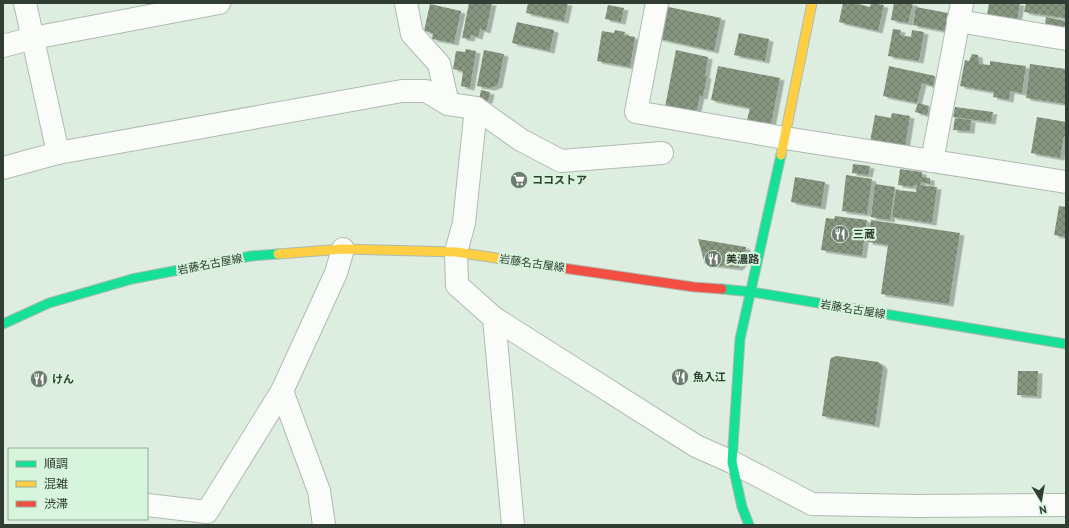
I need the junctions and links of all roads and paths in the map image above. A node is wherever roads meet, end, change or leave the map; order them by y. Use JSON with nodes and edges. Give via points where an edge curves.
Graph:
{"nodes":[{"id":1,"x":25,"y":3,"type":"edge"},
{"id":2,"x":219,"y":3,"type":"edge"},
{"id":3,"x":406,"y":3,"type":"edge"},
{"id":4,"x":657,"y":3,"type":"edge"},
{"id":5,"x":812,"y":3,"type":"edge"},
{"id":6,"x":960,"y":12,"type":"edge"},
{"id":7,"x":32,"y":38,"type":"junction"},
{"id":8,"x":1066,"y":39,"type":"edge"},
{"id":9,"x":3,"y":46,"type":"edge"},
{"id":10,"x":448,"y":104,"type":"junction"},
{"id":11,"x":476,"y":108,"type":"junction"},
{"id":12,"x":785,"y":138,"type":"junction"},
{"id":13,"x":58,"y":153,"type":"junction"},
{"id":14,"x":662,"y":153,"type":"dead end"},
{"id":15,"x":932,"y":161,"type":"junction"},
{"id":16,"x":3,"y":168,"type":"edge"},
{"id":17,"x":1066,"y":182,"type":"edge"},
{"id":18,"x":343,"y":249,"type":"junction"},
{"id":19,"x":456,"y":252,"type":"junction"},
{"id":20,"x":752,"y":292,"type":"junction"},
{"id":21,"x":494,"y":318,"type":"junction"},
{"id":22,"x":3,"y":324,"type":"edge"},
{"id":23,"x":1066,"y":344,"type":"edge"},
{"id":24,"x":282,"y":391,"type":"junction"},
{"id":25,"x":732,"y":462,"type":"junction"},
{"id":26,"x":148,"y":505,"type":"edge"},
{"id":27,"x":1066,"y":505,"type":"edge"},
{"id":28,"x":324,"y":525,"type":"edge"},
{"id":29,"x":513,"y":525,"type":"edge"},
{"id":30,"x":749,"y":525,"type":"edge"}],
"edges":[{"from":1,"to":7,"type":"street"},
{"from":2,"to":7,"type":"street"},
{"from":3,"to":10,"type":"street","via":[[412,34],[440,64]]},
{"from":4,"to":12,"type":"street","via":[[636,112]]},
{"from":5,"to":12,"type":"main road"},
{"from":6,"to":8,"type":"street"},
{"from":6,"to":15,"type":"street"},
{"from":7,"to":9,"type":"street"},
{"from":7,"to":13,"type":"street"},
{"from":10,"to":11,"type":"street"},
{"from":10,"to":13,"type":"street","via":[[426,91],[402,91]]},
{"from":11,"to":14,"type":"street","via":[[521,140],[561,161]]},
{"from":11,"to":19,"type":"street","via":[[464,223]]},
{"from":12,"to":15,"type":"street"},
{"from":12,"to":20,"type":"main road"},
{"from":13,"to":16,"type":"street"},
{"from":15,"to":17,"type":"street"},
{"from":18,"to":19,"type":"main road","name":"岩藤名古屋線"},
{"from":18,"to":22,"type":"main road","name":"岩藤名古屋線","via":[[251,256],[132,280],[49,303]]},
{"from":18,"to":24,"type":"street","via":[[336,273]]},
{"from":19,"to":20,"type":"main road","name":"岩藤名古屋線","via":[[694,287]]},
{"from":19,"to":21,"type":"street","via":[[457,286]]},
{"from":20,"to":23,"type":"main road","name":"岩藤名古屋線"},
{"from":20,"to":25,"type":"main road","via":[[740,339]]},
{"from":21,"to":25,"type":"street","via":[[696,446]]},
{"from":21,"to":29,"type":"street"},
{"from":24,"to":26,"type":"street","via":[[207,512]]},
{"from":24,"to":28,"type":"street","via":[[319,491]]},
{"from":25,"to":27,"type":"street","via":[[812,504]]},
{"from":25,"to":30,"type":"main road","via":[[742,507]]}]}
